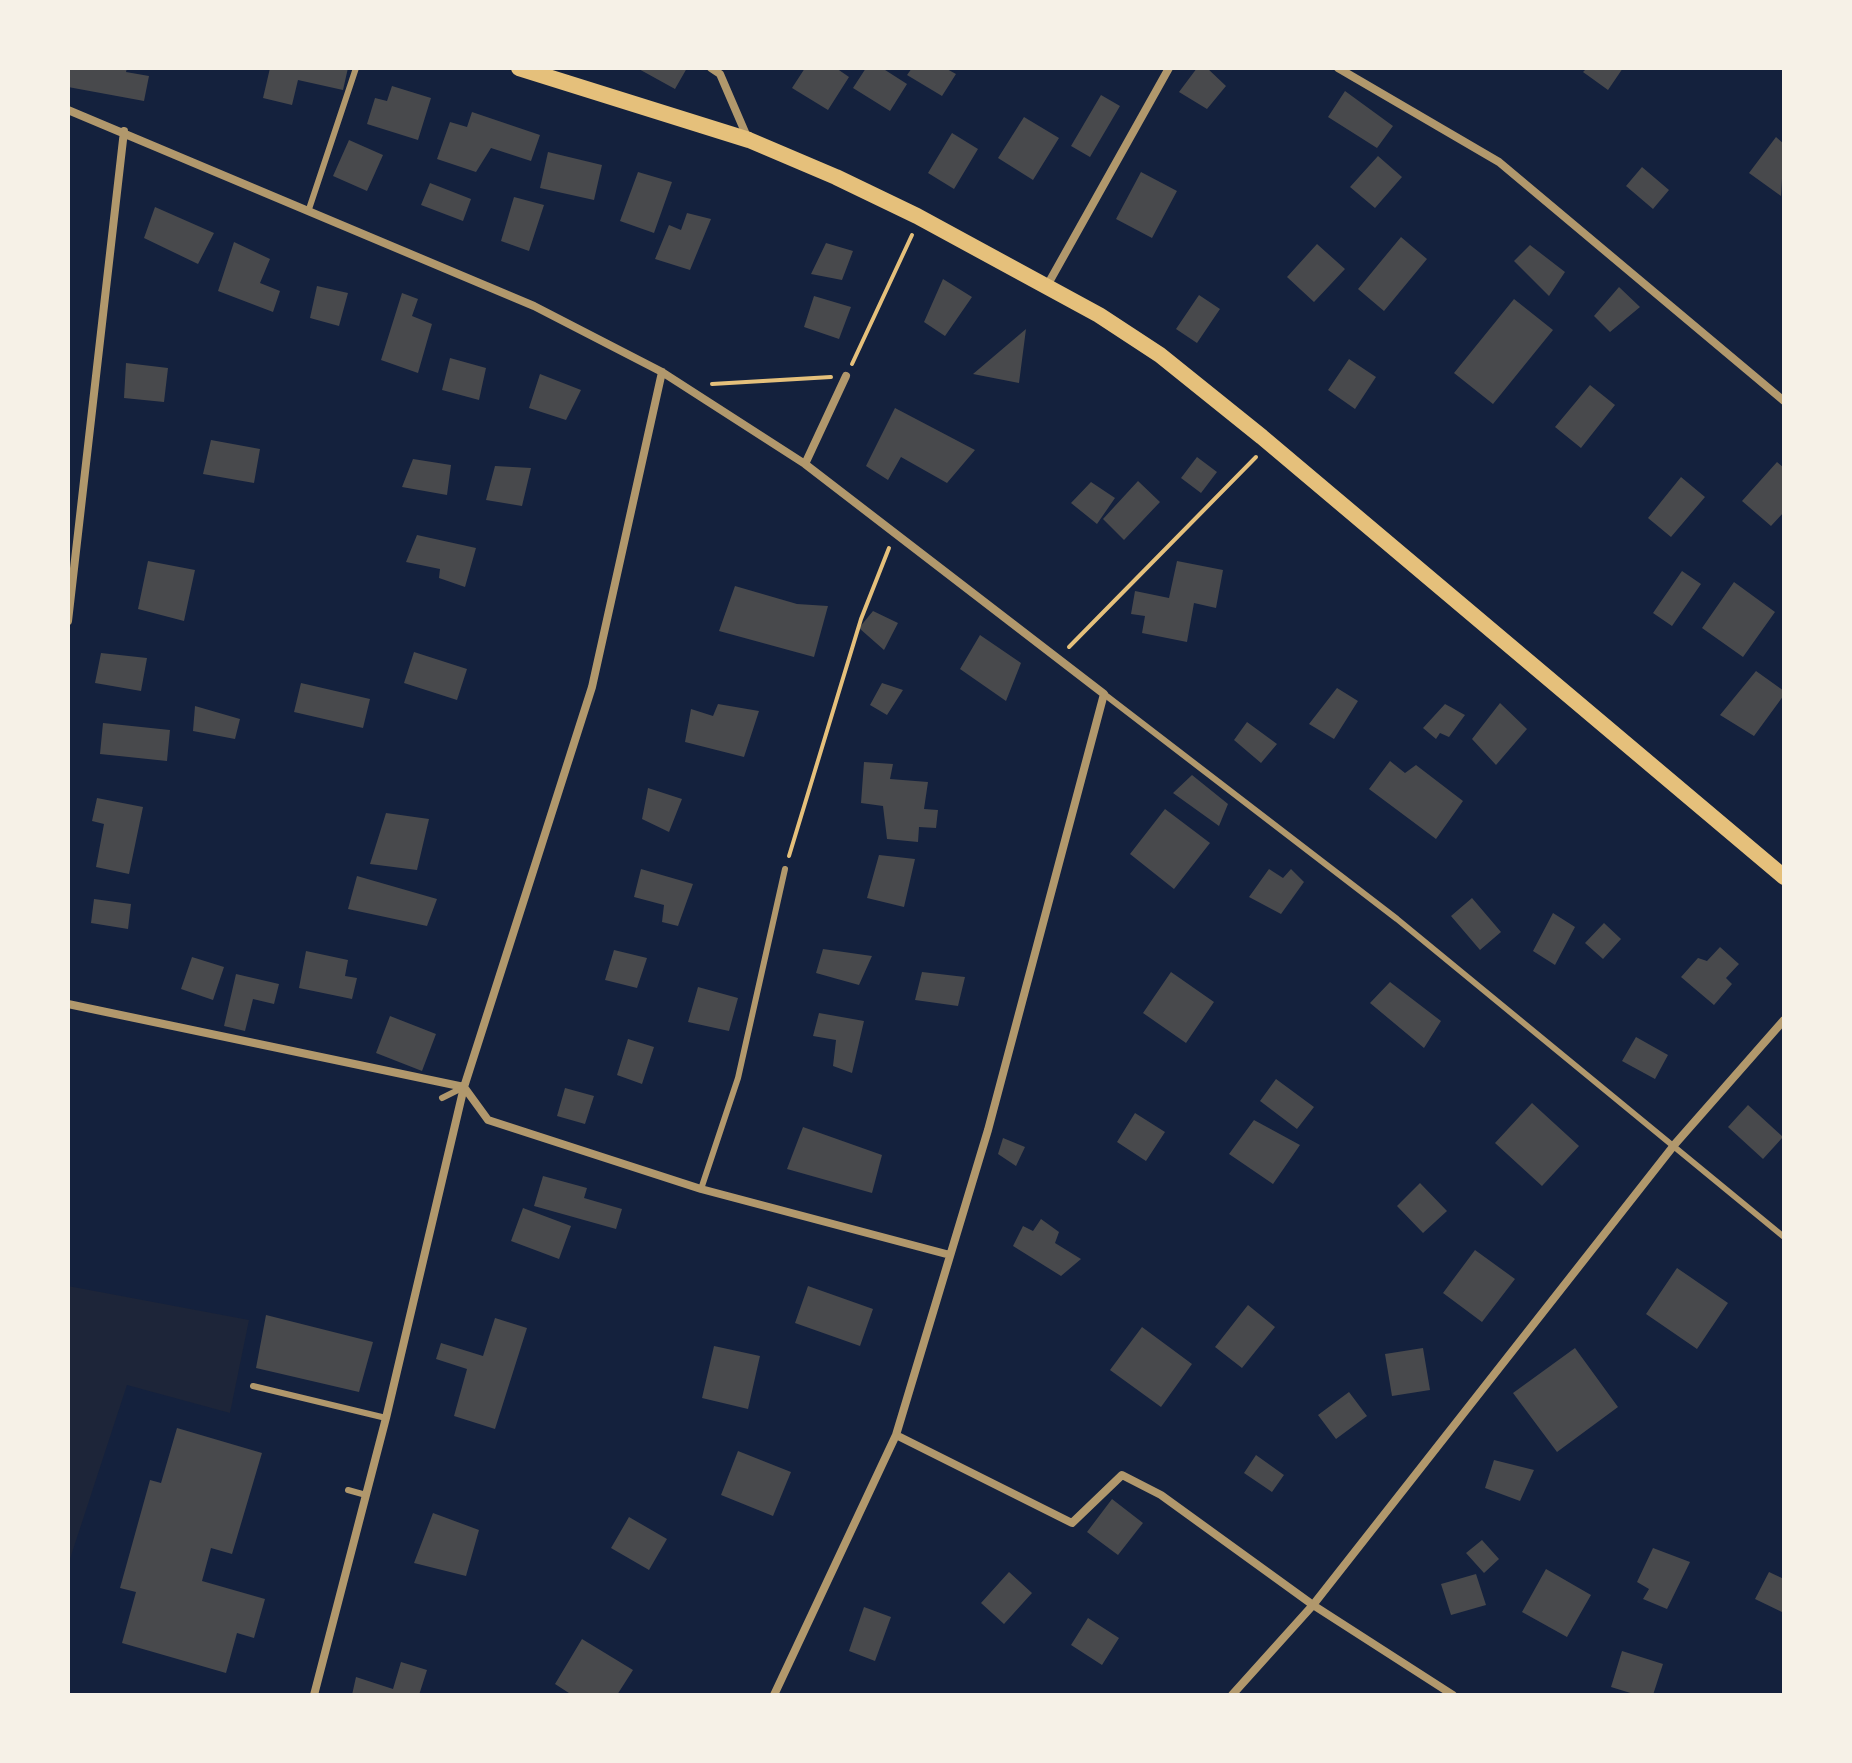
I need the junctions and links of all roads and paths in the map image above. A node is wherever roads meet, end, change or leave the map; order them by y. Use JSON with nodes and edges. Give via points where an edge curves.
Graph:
{"nodes":[{"id":1,"x":356,"y":68,"type":"edge"},
{"id":2,"x":519,"y":68,"type":"edge"},
{"id":3,"x":711,"y":68,"type":"edge"},
{"id":4,"x":1169,"y":68,"type":"edge"},
{"id":5,"x":1338,"y":68,"type":"edge"},
{"id":6,"x":68,"y":110,"type":"edge"},
{"id":7,"x":124,"y":131,"type":"junction"},
{"id":8,"x":749,"y":140,"type":"junction"},
{"id":9,"x":309,"y":209,"type":"junction"},
{"id":10,"x":924,"y":241,"type":"dead end"},
{"id":11,"x":1048,"y":284,"type":"junction"},
{"id":12,"x":662,"y":372,"type":"junction"},
{"id":13,"x":846,"y":376,"type":"junction"},
{"id":14,"x":682,"y":385,"type":"junction"},
{"id":15,"x":1784,"y":401,"type":"edge"},
{"id":16,"x":1244,"y":447,"type":"dead end"},
{"id":17,"x":1256,"y":457,"type":"junction"},
{"id":18,"x":805,"y":464,"type":"junction"},
{"id":19,"x":1268,"y":467,"type":"dead end"},
{"id":20,"x":894,"y":535,"type":"junction"},
{"id":21,"x":68,"y":621,"type":"edge"},
{"id":22,"x":1057,"y":660,"type":"junction"},
{"id":23,"x":1104,"y":694,"type":"junction"},
{"id":24,"x":785,"y":869,"type":"joint"},
{"id":25,"x":1784,"y":877,"type":"edge"},
{"id":26,"x":68,"y":1004,"type":"edge"},
{"id":27,"x":1784,"y":1020,"type":"edge"},
{"id":28,"x":464,"y":1087,"type":"junction"},
{"id":29,"x":442,"y":1098,"type":"dead end"},
{"id":30,"x":1675,"y":1144,"type":"junction"},
{"id":31,"x":701,"y":1189,"type":"junction"},
{"id":32,"x":1784,"y":1237,"type":"edge"},
{"id":33,"x":950,"y":1255,"type":"junction"},
{"id":34,"x":253,"y":1386,"type":"dead end"},
{"id":35,"x":386,"y":1418,"type":"junction"},
{"id":36,"x":896,"y":1435,"type":"junction"},
{"id":37,"x":348,"y":1490,"type":"dead end"},
{"id":38,"x":366,"y":1495,"type":"junction"},
{"id":39,"x":1313,"y":1605,"type":"junction"},
{"id":40,"x":314,"y":1695,"type":"edge"},
{"id":41,"x":774,"y":1695,"type":"edge"},
{"id":42,"x":1232,"y":1695,"type":"edge"},
{"id":43,"x":1453,"y":1695,"type":"edge"}],
"edges":[{"from":1,"to":9,"type":"lane"},
{"from":2,"to":8,"type":"main road"},
{"from":3,"to":8,"type":"street","via":[[720,74]]},
{"from":4,"to":11,"type":"street"},
{"from":5,"to":15,"type":"street","via":[[1499,162]]},
{"from":6,"to":7,"type":"street"},
{"from":7,"to":9,"type":"street"},
{"from":7,"to":21,"type":"street"},
{"from":8,"to":11,"type":"main road","via":[[917,216]]},
{"from":9,"to":12,"type":"street","via":[[534,306]]},
{"from":10,"to":13,"type":"path","via":[[911,235]]},
{"from":11,"to":25,"type":"main road","via":[[1160,355],[1262,437]]},
{"from":12,"to":14,"type":"street"},
{"from":12,"to":28,"type":"street","via":[[592,687]]},
{"from":13,"to":14,"type":"path"},
{"from":13,"to":18,"type":"street"},
{"from":14,"to":18,"type":"street"},
{"from":16,"to":17,"type":"path"},
{"from":17,"to":19,"type":"path"},
{"from":17,"to":22,"type":"path"},
{"from":18,"to":20,"type":"street"},
{"from":20,"to":22,"type":"street"},
{"from":20,"to":24,"type":"path","via":[[861,619]]},
{"from":22,"to":23,"type":"street"},
{"from":23,"to":30,"type":"lane","via":[[1397,919]]},
{"from":23,"to":33,"type":"street"},
{"from":24,"to":31,"type":"lane","via":[[738,1078]]},
{"from":26,"to":28,"type":"street"},
{"from":27,"to":30,"type":"street"},
{"from":28,"to":29,"type":"lane"},
{"from":28,"to":31,"type":"street","via":[[488,1120]]},
{"from":28,"to":35,"type":"street"},
{"from":30,"to":32,"type":"lane"},
{"from":30,"to":39,"type":"street"},
{"from":31,"to":33,"type":"street"},
{"from":33,"to":36,"type":"street"},
{"from":34,"to":35,"type":"lane"},
{"from":35,"to":38,"type":"street"},
{"from":36,"to":39,"type":"street","via":[[1072,1523],[1122,1475],[1161,1495]]},
{"from":36,"to":41,"type":"street"},
{"from":37,"to":38,"type":"lane"},
{"from":38,"to":40,"type":"street"},
{"from":39,"to":42,"type":"street"},
{"from":39,"to":43,"type":"street"}]}
